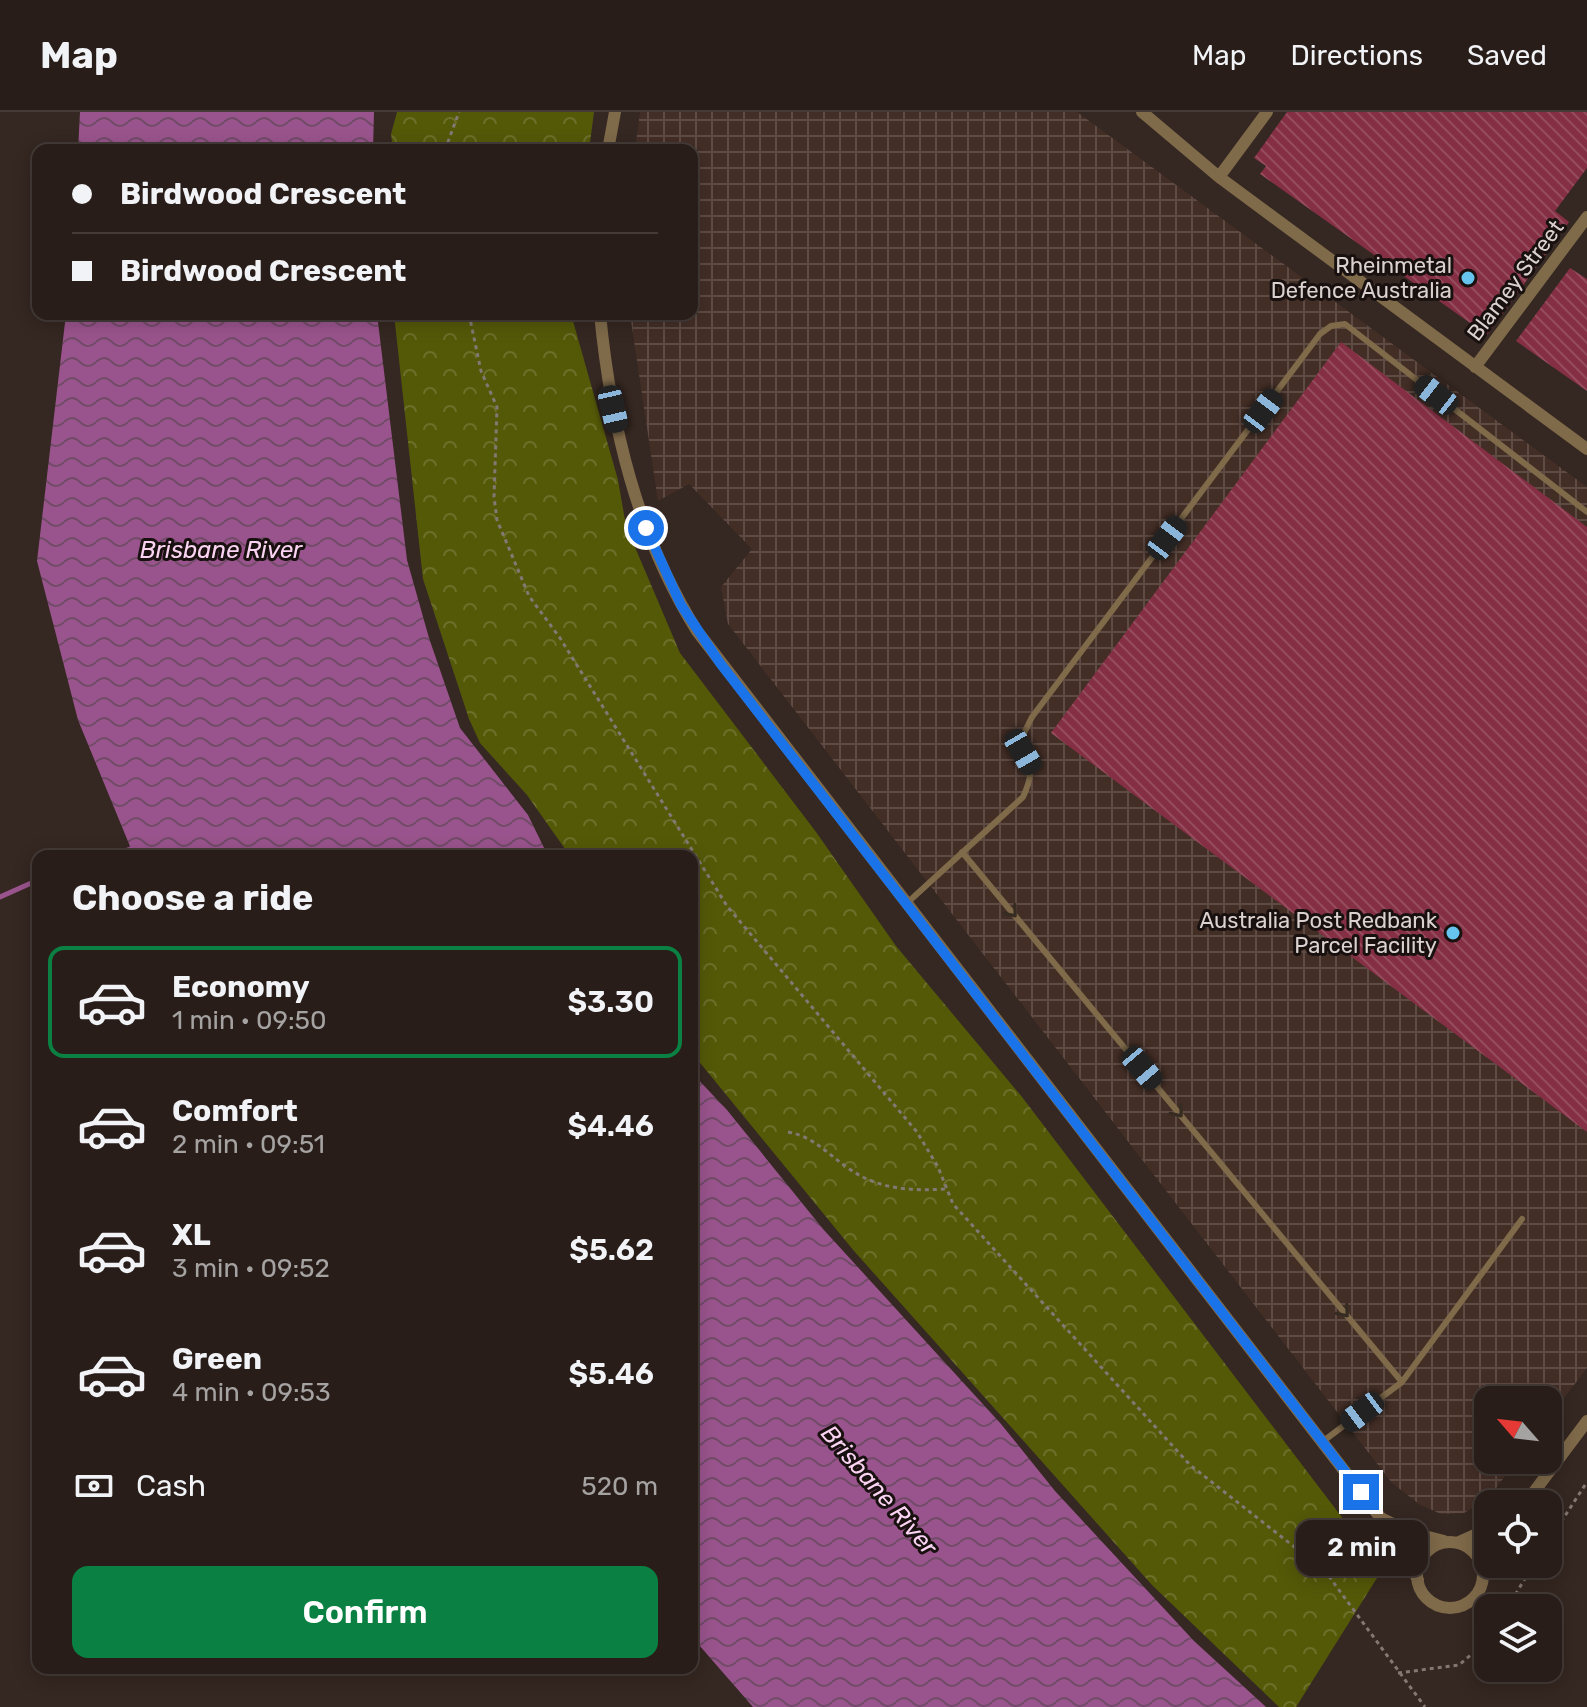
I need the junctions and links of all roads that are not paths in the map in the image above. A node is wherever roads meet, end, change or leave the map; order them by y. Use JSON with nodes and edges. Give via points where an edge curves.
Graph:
{"nodes":[{"id":1,"x":615,"y":112,"type":"edge"},
{"id":2,"x":1142,"y":112,"type":"edge"},
{"id":3,"x":1267,"y":112,"type":"edge"},
{"id":4,"x":609,"y":144,"type":"edge"},
{"id":5,"x":1219,"y":177,"type":"junction"},
{"id":6,"x":1587,"y":217,"type":"edge"},
{"id":7,"x":601,"y":320,"type":"edge"},
{"id":8,"x":1475,"y":367,"type":"junction"},
{"id":9,"x":1587,"y":449,"type":"edge"},
{"id":10,"x":1587,"y":512,"type":"edge"},
{"id":11,"x":962,"y":852,"type":"junction"},
{"id":12,"x":906,"y":904,"type":"junction"},
{"id":13,"x":1522,"y":1219,"type":"dead end"},
{"id":14,"x":1402,"y":1382,"type":"junction"},
{"id":15,"x":1587,"y":1421,"type":"edge"},
{"id":16,"x":1322,"y":1442,"type":"junction"},
{"id":17,"x":1535,"y":1490,"type":"edge"},
{"id":18,"x":1380,"y":1517,"type":"junction"},
{"id":19,"x":1474,"y":1534,"type":"edge"},
{"id":20,"x":1452,"y":1542,"type":"junction"},
{"id":21,"x":1485,"y":1578,"type":"edge"},
{"id":22,"x":1418,"y":1580,"type":"junction"},
{"id":23,"x":1483,"y":1583,"type":"junction"}],
"edges":[{"from":1,"to":4,"type":"street"},
{"from":2,"to":5,"type":"street"},
{"from":3,"to":5,"type":"street"},
{"from":5,"to":8,"type":"street"},
{"from":6,"to":8,"type":"street","name":"Blamey Street"},
{"from":7,"to":12,"type":"street","via":[[607,383],[624,460],[661,568],[720,663]]},
{"from":8,"to":9,"type":"street"},
{"from":10,"to":11,"type":"lane","via":[[1345,324],[1331,326],[1032,717],[1020,741],[1031,766],[1023,797]]},
{"from":11,"to":12,"type":"lane"},
{"from":11,"to":14,"type":"lane","one_way":true},
{"from":12,"to":16,"type":"street"},
{"from":13,"to":14,"type":"lane"},
{"from":14,"to":16,"type":"lane"},
{"from":15,"to":17,"type":"street"},
{"from":16,"to":18,"type":"street"},
{"from":18,"to":20,"type":"street","via":[[1409,1532]]},
{"from":18,"to":22,"type":"street"},
{"from":19,"to":20,"type":"street"},
{"from":20,"to":22,"type":"street","via":[[1437,1545],[1421,1559]]},
{"from":20,"to":23,"type":"street","via":[[1475,1553]]},
{"from":21,"to":23,"type":"street"},
{"from":22,"to":23,"type":"street","via":[[1428,1600],[1449,1608],[1470,1601]]}]}
